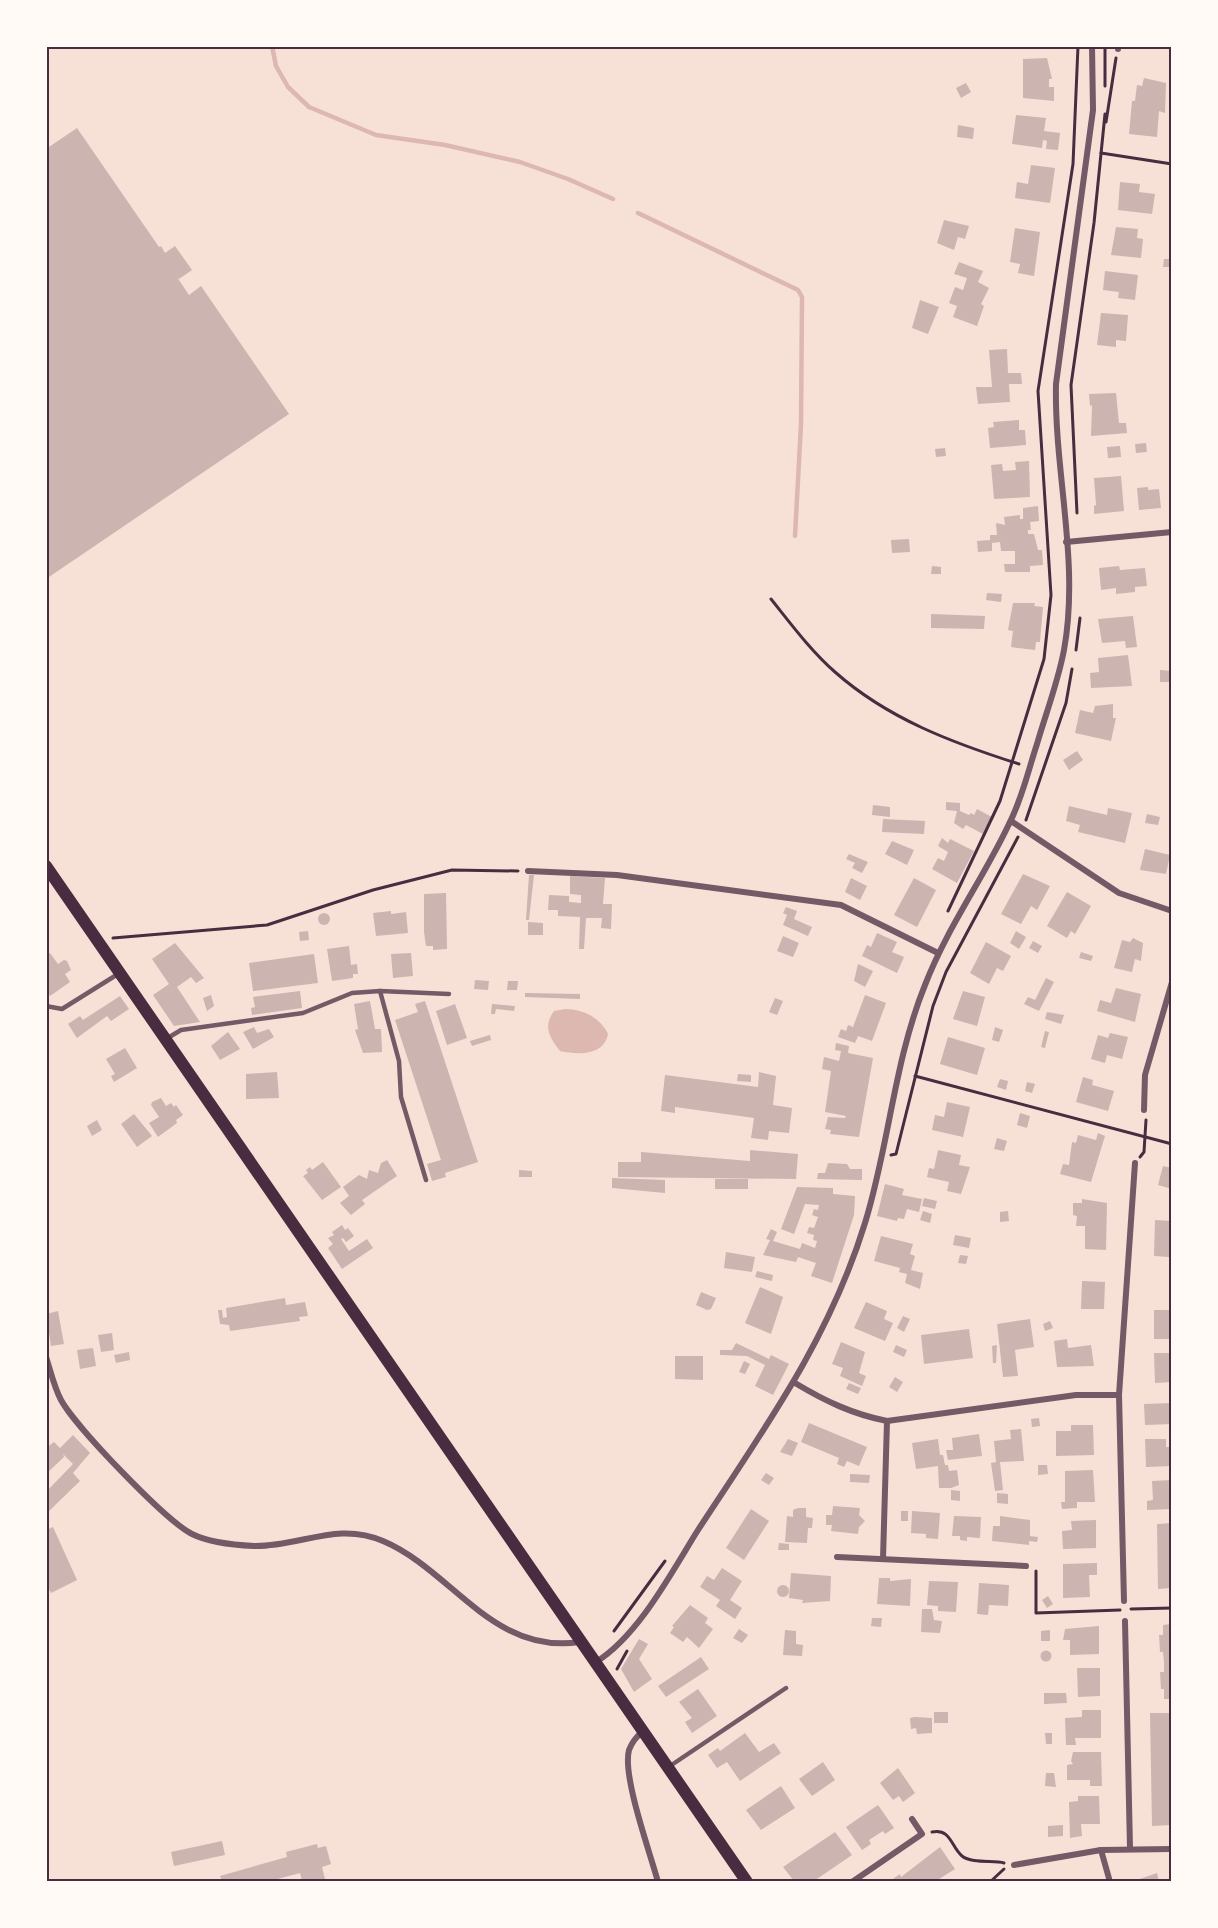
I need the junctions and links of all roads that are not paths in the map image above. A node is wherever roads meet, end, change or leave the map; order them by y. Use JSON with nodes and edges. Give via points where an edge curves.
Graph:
{"nodes":[{"id":1,"x":1092,"y":46,"type":"edge"},
{"id":2,"x":1172,"y":532,"type":"edge"},
{"id":3,"x":1066,"y":542,"type":"junction"},
{"id":4,"x":1011,"y":821,"type":"junction"},
{"id":5,"x":46,"y":866,"type":"edge"},
{"id":6,"x":528,"y":871,"type":"road end"},
{"id":7,"x":1172,"y":911,"type":"edge"},
{"id":8,"x":938,"y":953,"type":"junction"},
{"id":9,"x":120,"y":972,"type":"junction"},
{"id":10,"x":1172,"y":982,"type":"edge"},
{"id":11,"x":380,"y":991,"type":"junction"},
{"id":12,"x":449,"y":994,"type":"dead end"},
{"id":13,"x":46,"y":1006,"type":"edge"},
{"id":14,"x":166,"y":1039,"type":"junction"},
{"id":15,"x":1144,"y":1110,"type":"road end"},
{"id":16,"x":1136,"y":1163,"type":"road end"},
{"id":17,"x":426,"y":1180,"type":"dead end"},
{"id":18,"x":46,"y":1357,"type":"edge"},
{"id":19,"x":795,"y":1383,"type":"junction"},
{"id":20,"x":1119,"y":1395,"type":"junction"},
{"id":21,"x":887,"y":1421,"type":"junction"},
{"id":22,"x":837,"y":1557,"type":"dead end"},
{"id":23,"x":883,"y":1559,"type":"junction"},
{"id":24,"x":1026,"y":1566,"type":"road end"},
{"id":25,"x":1124,"y":1601,"type":"dead end"},
{"id":26,"x":1125,"y":1621,"type":"dead end"},
{"id":27,"x":580,"y":1642,"type":"junction"},
{"id":28,"x":595,"y":1662,"type":"junction"},
{"id":29,"x":786,"y":1688,"type":"dead end"},
{"id":30,"x":643,"y":1731,"type":"junction"},
{"id":31,"x":668,"y":1767,"type":"junction"},
{"id":32,"x":912,"y":1819,"type":"dead end"},
{"id":33,"x":1130,"y":1848,"type":"junction"},
{"id":34,"x":1172,"y":1849,"type":"edge"},
{"id":35,"x":1101,"y":1850,"type":"junction"},
{"id":36,"x":1014,"y":1865,"type":"dead end"},
{"id":37,"x":658,"y":1881,"type":"edge"},
{"id":38,"x":747,"y":1881,"type":"edge"},
{"id":39,"x":852,"y":1881,"type":"edge"},
{"id":40,"x":1110,"y":1881,"type":"edge"}],
"edges":[{"from":1,"to":3,"type":"street","via":[[1093,110],[1056,384]]},
{"from":2,"to":3,"type":"street"},
{"from":3,"to":4,"type":"street","via":[[1064,650]]},
{"from":4,"to":7,"type":"street","via":[[1119,893]]},
{"from":4,"to":8,"type":"street"},
{"from":5,"to":9,"type":"main road"},
{"from":6,"to":8,"type":"street","via":[[617,875],[841,905]]},
{"from":8,"to":19,"type":"street","via":[[911,1026],[866,1220],[833,1308]]},
{"from":9,"to":13,"type":"lane","via":[[62,1009]]},
{"from":9,"to":14,"type":"main road"},
{"from":10,"to":15,"type":"street","via":[[1144,1075]]},
{"from":11,"to":12,"type":"lane"},
{"from":11,"to":14,"type":"lane","via":[[352,993],[303,1013],[181,1030]]},
{"from":11,"to":17,"type":"lane","via":[[399,1060],[401,1097]]},
{"from":14,"to":27,"type":"main road"},
{"from":16,"to":20,"type":"street"},
{"from":18,"to":27,"type":"street","via":[[62,1401],[75,1419],[169,1517],[193,1534],[220,1543],[256,1546],[332,1533],[364,1533],[411,1558],[472,1608],[511,1631],[562,1644]]},
{"from":19,"to":21,"type":"street","via":[[833,1405]]},
{"from":19,"to":28,"type":"street","via":[[621,1644]]},
{"from":20,"to":21,"type":"street","via":[[1076,1395]]},
{"from":20,"to":25,"type":"street"},
{"from":21,"to":23,"type":"street"},
{"from":22,"to":23,"type":"street"},
{"from":23,"to":24,"type":"street"},
{"from":26,"to":33,"type":"street"},
{"from":27,"to":28,"type":"main road"},
{"from":28,"to":30,"type":"main road"},
{"from":29,"to":31,"type":"lane"},
{"from":30,"to":31,"type":"main road"},
{"from":30,"to":37,"type":"street","via":[[629,1750],[628,1772]]},
{"from":31,"to":38,"type":"main road"},
{"from":32,"to":39,"type":"street","via":[[922,1834]]},
{"from":33,"to":34,"type":"street"},
{"from":33,"to":35,"type":"street"},
{"from":35,"to":36,"type":"street"},
{"from":35,"to":40,"type":"street"}]}
